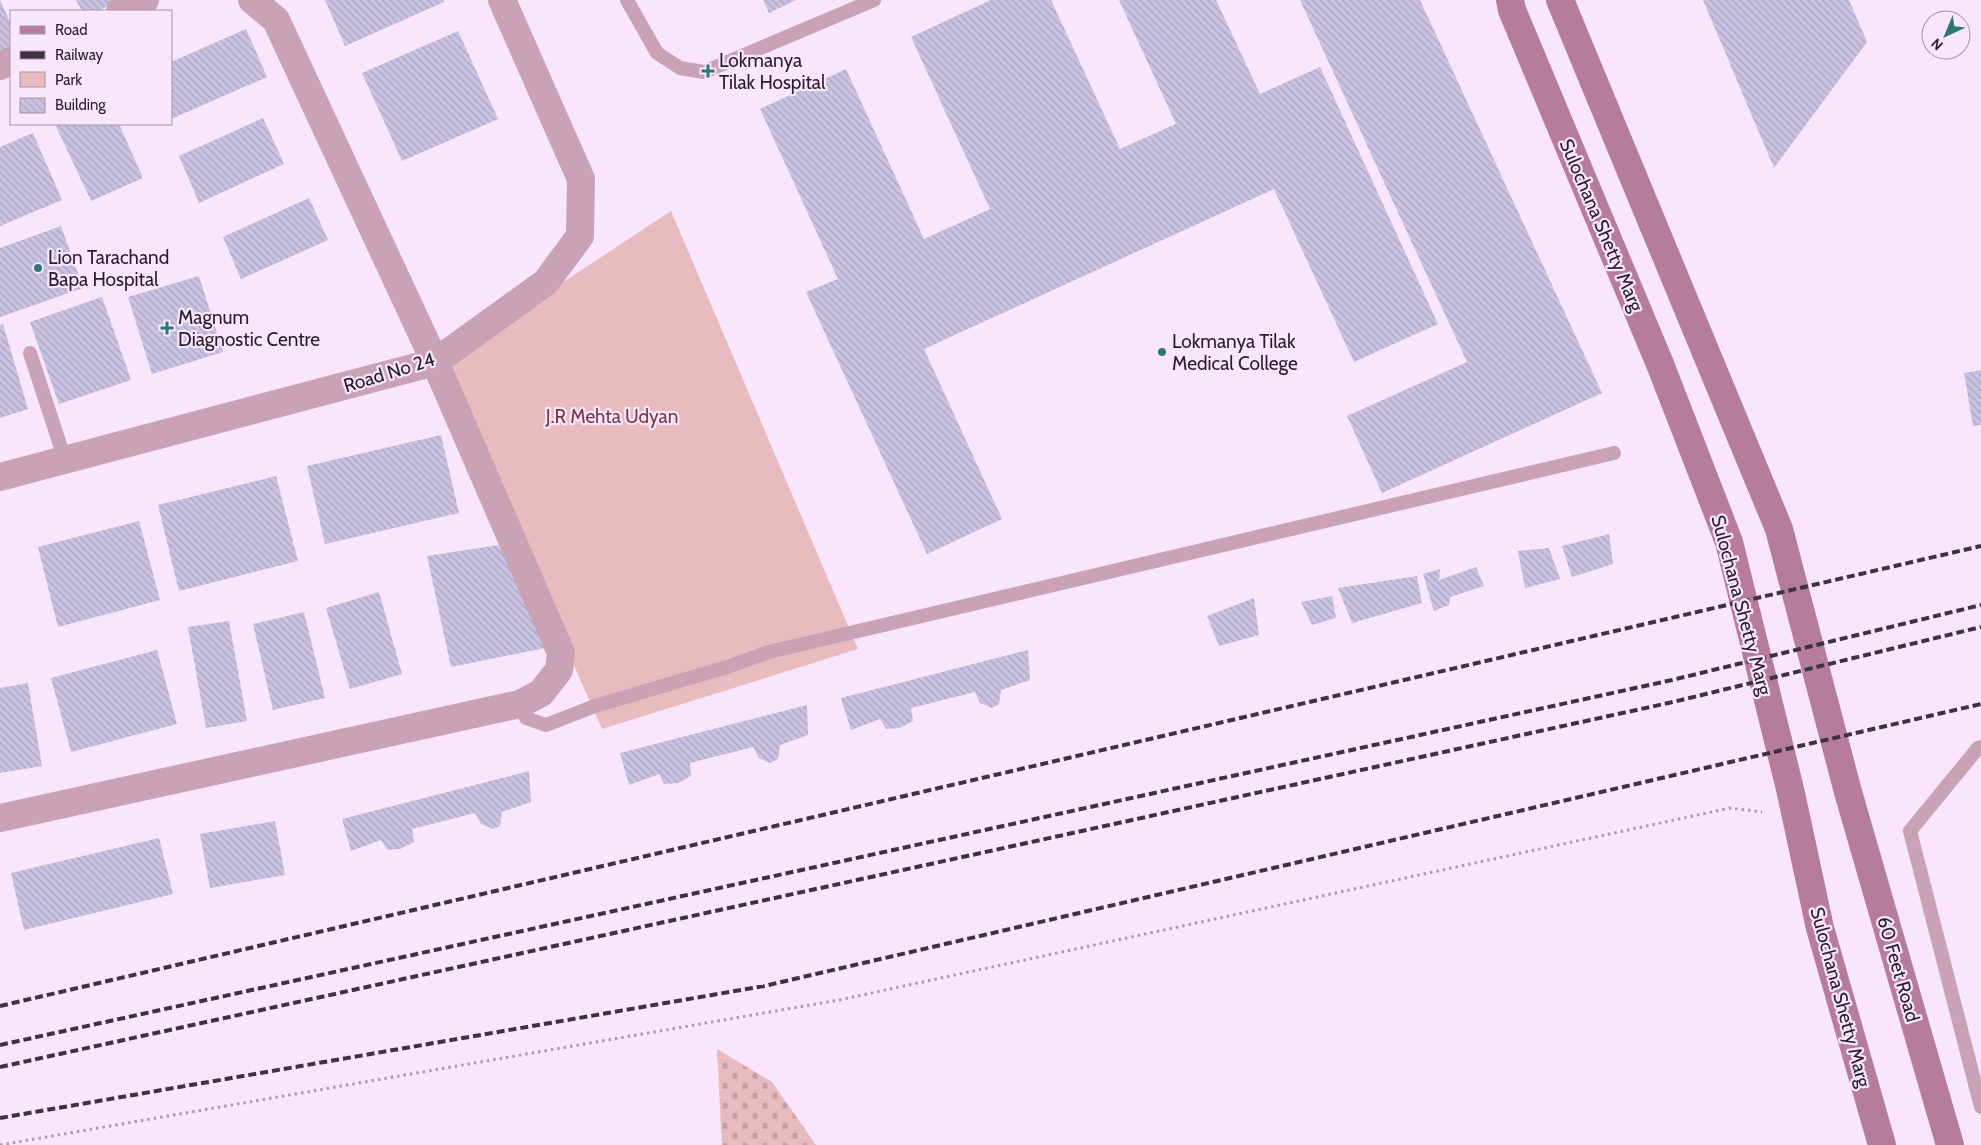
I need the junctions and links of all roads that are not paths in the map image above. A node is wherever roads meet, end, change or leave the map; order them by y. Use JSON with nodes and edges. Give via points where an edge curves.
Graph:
{"nodes":[{"id":1,"x":145,"y":0,"type":"edge"},
{"id":2,"x":252,"y":0,"type":"edge"},
{"id":3,"x":502,"y":0,"type":"edge"},
{"id":4,"x":627,"y":0,"type":"edge"},
{"id":5,"x":874,"y":0,"type":"edge"},
{"id":6,"x":1510,"y":0,"type":"edge"},
{"id":7,"x":1560,"y":0,"type":"edge"},
{"id":8,"x":122,"y":10,"type":"edge"},
{"id":9,"x":30,"y":353,"type":"dead end"},
{"id":10,"x":435,"y":362,"type":"junction"},
{"id":11,"x":1614,"y":453,"type":"dead end"},
{"id":12,"x":65,"y":460,"type":"junction"},
{"id":13,"x":0,"y":477,"type":"edge"},
{"id":14,"x":520,"y":704,"type":"junction"},
{"id":15,"x":1981,"y":747,"type":"edge"},
{"id":16,"x":0,"y":818,"type":"edge"},
{"id":17,"x":1981,"y":1107,"type":"edge"},
{"id":18,"x":1882,"y":1145,"type":"edge"},
{"id":19,"x":1950,"y":1145,"type":"edge"}],
"edges":[{"from":1,"to":8,"type":"street"},
{"from":2,"to":10,"type":"street","via":[[276,20]]},
{"from":3,"to":10,"type":"street","name":"Road No 24","via":[[582,179],[580,236],[546,282]]},
{"from":4,"to":5,"type":"lane","via":[[657,53],[680,68],[704,72]]},
{"from":6,"to":18,"type":"main road","name":"Sulochana Shetty Marg","via":[[1660,364],[1729,542],[1790,789],[1820,928]]},
{"from":7,"to":19,"type":"main road","name":"60 Feet Road","via":[[1779,529],[1848,792]]},
{"from":9,"to":12,"type":"lane"},
{"from":10,"to":12,"type":"street","name":"Road No 24"},
{"from":10,"to":14,"type":"street","via":[[561,653],[559,670],[541,693]]},
{"from":11,"to":14,"type":"lane","via":[[769,652],[595,706],[546,725],[526,718]]},
{"from":12,"to":13,"type":"street","name":"Road No 24"},
{"from":14,"to":16,"type":"street"},
{"from":15,"to":17,"type":"lane","via":[[1910,831]]}]}
